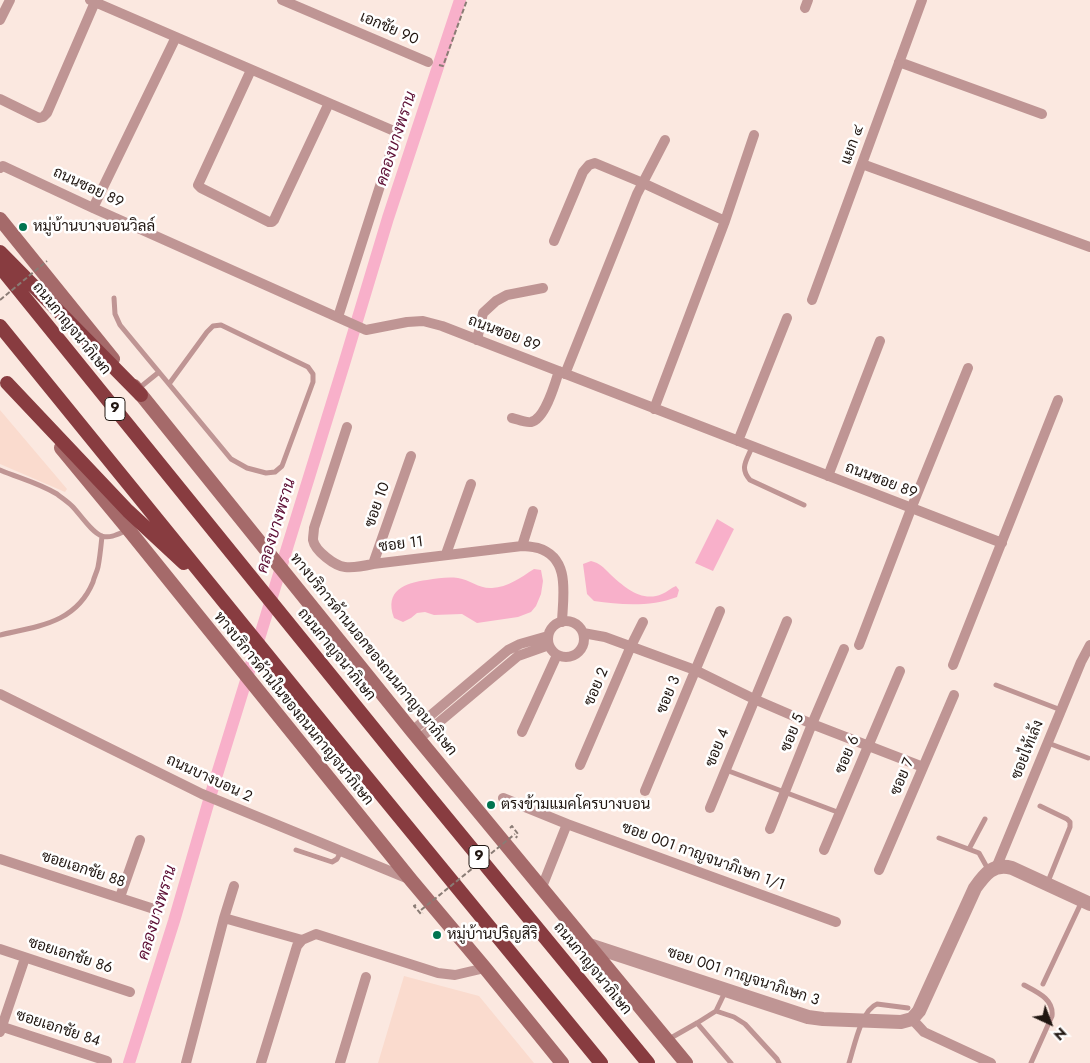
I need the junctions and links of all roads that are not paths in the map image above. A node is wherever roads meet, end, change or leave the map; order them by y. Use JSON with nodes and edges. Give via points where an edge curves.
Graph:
{"nodes":[{"id":1,"x":10,"y":0,"type":"edge"},
{"id":2,"x":282,"y":0,"type":"edge"},
{"id":3,"x":922,"y":0,"type":"edge"},
{"id":4,"x":92,"y":1,"type":"edge"},
{"id":5,"x":0,"y":20,"type":"edge"},
{"id":6,"x":176,"y":37,"type":"junction"},
{"id":7,"x":428,"y":62,"type":"dead end"},
{"id":8,"x":899,"y":62,"type":"junction"},
{"id":9,"x":251,"y":70,"type":"junction"},
{"id":10,"x":0,"y":99,"type":"edge"},
{"id":11,"x":329,"y":103,"type":"junction"},
{"id":12,"x":1042,"y":114,"type":"dead end"},
{"id":13,"x":754,"y":135,"type":"dead end"},
{"id":14,"x":665,"y":140,"type":"dead end"},
{"id":15,"x":862,"y":164,"type":"junction"},
{"id":16,"x":1,"y":166,"type":"edge"},
{"id":17,"x":643,"y":183,"type":"junction"},
{"id":18,"x":94,"y":208,"type":"junction"},
{"id":19,"x":0,"y":219,"type":"edge"},
{"id":20,"x":725,"y":220,"type":"junction"},
{"id":21,"x":554,"y":241,"type":"dead end"},
{"id":22,"x":1090,"y":247,"type":"edge"},
{"id":23,"x":0,"y":252,"type":"edge"},
{"id":24,"x":0,"y":267,"type":"edge"},
{"id":25,"x":544,"y":288,"type":"dead end"},
{"id":26,"x":114,"y":298,"type":"dead end"},
{"id":27,"x":812,"y":300,"type":"dead end"},
{"id":28,"x":339,"y":318,"type":"junction"},
{"id":29,"x":786,"y":318,"type":"dead end"},
{"id":30,"x":0,"y":326,"type":"edge"},
{"id":31,"x":477,"y":340,"type":"junction"},
{"id":32,"x":880,"y":341,"type":"dead end"},
{"id":33,"x":968,"y":368,"type":"dead end"},
{"id":34,"x":160,"y":372,"type":"junction"},
{"id":35,"x":562,"y":373,"type":"junction"},
{"id":36,"x":4,"y":379,"type":"edge"},
{"id":37,"x":169,"y":384,"type":"junction"},
{"id":38,"x":139,"y":392,"type":"junction"},
{"id":39,"x":1058,"y":400,"type":"dead end"},
{"id":40,"x":654,"y":408,"type":"junction"},
{"id":41,"x":512,"y":418,"type":"dead end"},
{"id":42,"x":347,"y":426,"type":"dead end"},
{"id":43,"x":738,"y":441,"type":"junction"},
{"id":44,"x":752,"y":447,"type":"junction"},
{"id":45,"x":411,"y":456,"type":"dead end"},
{"id":46,"x":0,"y":470,"type":"edge"},
{"id":47,"x":828,"y":476,"type":"junction"},
{"id":48,"x":471,"y":484,"type":"dead end"},
{"id":49,"x":804,"y":505,"type":"dead end"},
{"id":50,"x":911,"y":509,"type":"junction"},
{"id":51,"x":533,"y":511,"type":"dead end"},
{"id":52,"x":128,"y":529,"type":"junction"},
{"id":53,"x":102,"y":536,"type":"junction"},
{"id":54,"x":1002,"y":543,"type":"junction"},
{"id":55,"x":522,"y":546,"type":"junction"},
{"id":56,"x":446,"y":554,"type":"junction"},
{"id":57,"x":373,"y":564,"type":"junction"},
{"id":58,"x":219,"y":596,"type":"junction"},
{"id":59,"x":720,"y":612,"type":"dead end"},
{"id":60,"x":787,"y":621,"type":"dead end"},
{"id":61,"x":562,"y":622,"type":"junction"},
{"id":62,"x":643,"y":622,"type":"dead end"},
{"id":63,"x":583,"y":634,"type":"junction"},
{"id":64,"x":0,"y":635,"type":"edge"},
{"id":65,"x":549,"y":640,"type":"junction"},
{"id":66,"x":859,"y":645,"type":"dead end"},
{"id":67,"x":630,"y":646,"type":"junction"},
{"id":68,"x":1090,"y":646,"type":"edge"},
{"id":69,"x":844,"y":649,"type":"dead end"},
{"id":70,"x":558,"y":655,"type":"junction"},
{"id":71,"x":953,"y":664,"type":"dead end"},
{"id":72,"x":695,"y":670,"type":"junction"},
{"id":73,"x":900,"y":671,"type":"dead end"},
{"id":74,"x":996,"y":685,"type":"dead end"},
{"id":75,"x":0,"y":694,"type":"edge"},
{"id":76,"x":954,"y":695,"type":"dead end"},
{"id":77,"x":754,"y":699,"type":"junction"},
{"id":78,"x":1061,"y":710,"type":"junction"},
{"id":79,"x":812,"y":724,"type":"junction"},
{"id":80,"x":522,"y":732,"type":"dead end"},
{"id":81,"x":415,"y":735,"type":"junction"},
{"id":82,"x":1048,"y":742,"type":"junction"},
{"id":83,"x":868,"y":746,"type":"junction"},
{"id":84,"x":1088,"y":758,"type":"dead end"},
{"id":85,"x":580,"y":765,"type":"dead end"},
{"id":86,"x":923,"y":767,"type":"junction"},
{"id":87,"x":726,"y":770,"type":"junction"},
{"id":88,"x":646,"y":790,"type":"dead end"},
{"id":89,"x":785,"y":792,"type":"junction"},
{"id":90,"x":503,"y":798,"type":"dead end"},
{"id":91,"x":1040,"y":806,"type":"dead end"},
{"id":92,"x":710,"y":808,"type":"dead end"},
{"id":93,"x":840,"y":813,"type":"junction"},
{"id":94,"x":986,"y":819,"type":"dead end"},
{"id":95,"x":567,"y":824,"type":"junction"},
{"id":96,"x":770,"y":829,"type":"dead end"},
{"id":97,"x":939,"y":838,"type":"dead end"},
{"id":98,"x":140,"y":840,"type":"dead end"},
{"id":99,"x":969,"y":849,"type":"junction"},
{"id":100,"x":296,"y":850,"type":"dead end"},
{"id":101,"x":824,"y":850,"type":"dead end"},
{"id":102,"x":341,"y":851,"type":"junction"},
{"id":103,"x":0,"y":859,"type":"edge"},
{"id":104,"x":879,"y":870,"type":"dead end"},
{"id":105,"x":993,"y":870,"type":"junction"},
{"id":106,"x":411,"y":880,"type":"junction"},
{"id":107,"x":1047,"y":884,"type":"junction"},
{"id":108,"x":234,"y":886,"type":"dead end"},
{"id":109,"x":542,"y":887,"type":"junction"},
{"id":110,"x":120,"y":897,"type":"junction"},
{"id":111,"x":1086,"y":902,"type":"edge"},
{"id":112,"x":157,"y":910,"type":"dead end"},
{"id":113,"x":224,"y":918,"type":"junction"},
{"id":114,"x":836,"y":922,"type":"dead end"},
{"id":115,"x":302,"y":940,"type":"junction"},
{"id":116,"x":589,"y":944,"type":"junction"},
{"id":117,"x":0,"y":949,"type":"edge"},
{"id":118,"x":25,"y":958,"type":"junction"},
{"id":119,"x":485,"y":968,"type":"junction"},
{"id":120,"x":366,"y":978,"type":"dead end"},
{"id":121,"x":1043,"y":984,"type":"dead end"},
{"id":122,"x":1024,"y":985,"type":"dead end"},
{"id":123,"x":726,"y":990,"type":"junction"},
{"id":124,"x":130,"y":992,"type":"dead end"},
{"id":125,"x":716,"y":1010,"type":"junction"},
{"id":126,"x":910,"y":1014,"type":"junction"},
{"id":127,"x":862,"y":1021,"type":"junction"},
{"id":128,"x":698,"y":1023,"type":"junction"},
{"id":129,"x":1,"y":1028,"type":"edge"},
{"id":130,"x":667,"y":1040,"type":"junction"},
{"id":131,"x":107,"y":1061,"type":"dead end"},
{"id":132,"x":186,"y":1063,"type":"edge"},
{"id":133,"x":261,"y":1063,"type":"edge"},
{"id":134,"x":340,"y":1063,"type":"edge"},
{"id":135,"x":562,"y":1063,"type":"edge"},
{"id":136,"x":601,"y":1063,"type":"edge"},
{"id":137,"x":648,"y":1063,"type":"edge"},
{"id":138,"x":686,"y":1063,"type":"edge"},
{"id":139,"x":731,"y":1063,"type":"edge"},
{"id":140,"x":779,"y":1063,"type":"edge"},
{"id":141,"x":849,"y":1063,"type":"edge"},
{"id":142,"x":991,"y":1063,"type":"edge"},
{"id":143,"x":1030,"y":1063,"type":"edge"}],
"edges":[{"from":1,"to":5,"type":"street"},
{"from":2,"to":7,"type":"street","name":"เอกชัย 90"},
{"from":3,"to":8,"type":"street","name":"แยก ๔"},
{"from":4,"to":6,"type":"street"},
{"from":4,"to":10,"type":"street","via":[[47,113],[39,118]]},
{"from":6,"to":9,"type":"street"},
{"from":6,"to":18,"type":"street"},
{"from":8,"to":12,"type":"street"},
{"from":8,"to":15,"type":"street","name":"แยก ๔"},
{"from":9,"to":11,"type":"street"},
{"from":9,"to":11,"type":"street","via":[[198,185],[269,222],[274,220]]},
{"from":11,"to":28,"type":"street","via":[[394,131],[396,136]]},
{"from":13,"to":20,"type":"street"},
{"from":14,"to":17,"type":"street"},
{"from":15,"to":22,"type":"street"},
{"from":15,"to":27,"type":"street","name":"แยก ๔"},
{"from":16,"to":18,"type":"street","name":"ถนนซอย 89"},
{"from":17,"to":20,"type":"street"},
{"from":17,"to":21,"type":"street","via":[[595,163],[589,165],[583,172]]},
{"from":17,"to":35,"type":"street"},
{"from":18,"to":28,"type":"street","name":"ถนนซอย 89"},
{"from":19,"to":38,"type":"main road","name":"ทางบริการด้านนอกของถนนกาญจนาภิเษก"},
{"from":20,"to":40,"type":"street"},
{"from":23,"to":38,"type":"highway"},
{"from":24,"to":137,"type":"highway","name":"ถนนกาญจนาภิเษก","number":"9"},
{"from":25,"to":31,"type":"street","via":[[507,295],[496,301],[483,313]]},
{"from":26,"to":34,"type":"lane","via":[[120,325]]},
{"from":28,"to":31,"type":"street","name":"ถนนซอย 89","via":[[366,330],[424,321]]},
{"from":29,"to":43,"type":"street"},
{"from":30,"to":58,"type":"highway","number":"9"},
{"from":31,"to":35,"type":"street","name":"ถนนซอย 89"},
{"from":32,"to":47,"type":"street"},
{"from":33,"to":50,"type":"street"},
{"from":34,"to":37,"type":"lane"},
{"from":34,"to":38,"type":"lane"},
{"from":35,"to":40,"type":"street","name":"ถนนซอย 89"},
{"from":35,"to":41,"type":"street","via":[[546,407],[533,422]]},
{"from":36,"to":52,"type":"main road","name":"ทางบริการด้านในของถนนกาญจนาภิเษก"},
{"from":36,"to":58,"type":"highway","via":[[128,511]]},
{"from":37,"to":37,"type":"lane","via":[[206,332],[221,325],[308,367],[313,374],[313,382],[282,466],[275,472],[266,473],[231,459]]},
{"from":38,"to":81,"type":"main road","name":"ทางบริการด้านนอกของถนนกาญจนาภิเษก"},
{"from":39,"to":54,"type":"street"},
{"from":40,"to":43,"type":"street","name":"ถนนซอย 89"},
{"from":42,"to":57,"type":"street","name":"ซอย 11","via":[[313,540],[329,560],[343,567]]},
{"from":43,"to":44,"type":"street","name":"ถนนซอย 89"},
{"from":44,"to":47,"type":"street","name":"ถนนซอย 89"},
{"from":44,"to":49,"type":"lane","via":[[744,468],[750,480]]},
{"from":45,"to":57,"type":"street","name":"ซอย 10"},
{"from":46,"to":53,"type":"lane","via":[[56,494],[71,504]]},
{"from":47,"to":50,"type":"street","name":"ถนนซอย 89"},
{"from":48,"to":56,"type":"street"},
{"from":50,"to":54,"type":"street","name":"ถนนซอย 89"},
{"from":50,"to":66,"type":"street"},
{"from":51,"to":55,"type":"street"},
{"from":52,"to":53,"type":"lane","via":[[112,537]]},
{"from":52,"to":106,"type":"main road","name":"ทางบริการด้านในของถนนกาญจนาภิเษก"},
{"from":53,"to":64,"type":"lane","via":[[98,568],[79,605],[50,623]]},
{"from":54,"to":71,"type":"street"},
{"from":55,"to":56,"type":"street","name":"ซอย 11"},
{"from":55,"to":61,"type":"street","name":"ซอย 11","via":[[539,548],[559,564],[563,576]]},
{"from":56,"to":57,"type":"street","name":"ซอย 11"},
{"from":58,"to":136,"type":"highway","number":"9"},
{"from":59,"to":72,"type":"street","name":"ซอย 3"},
{"from":60,"to":77,"type":"street","name":"ซอย 4"},
{"from":61,"to":63,"type":"street","via":[[573,622]]},
{"from":61,"to":65,"type":"street","via":[[553,626]]},
{"from":62,"to":67,"type":"street","name":"ซอย 2"},
{"from":63,"to":67,"type":"street","via":[[606,637]]},
{"from":63,"to":70,"type":"street","via":[[583,646],[575,654]]},
{"from":65,"to":70,"type":"street"},
{"from":65,"to":81,"type":"street","via":[[520,644],[508,650]]},
{"from":67,"to":72,"type":"street"},
{"from":67,"to":85,"type":"street","name":"ซอย 2"},
{"from":68,"to":78,"type":"street","name":"ซอยไท้เล้ง"},
{"from":69,"to":79,"type":"street","name":"ซอย 5"},
{"from":70,"to":80,"type":"street"},
{"from":72,"to":77,"type":"street"},
{"from":72,"to":88,"type":"street","name":"ซอย 3"},
{"from":73,"to":83,"type":"street","name":"ซอย 6"},
{"from":74,"to":78,"type":"lane"},
{"from":75,"to":102,"type":"street","name":"ถนนบางบอน 2","via":[[220,803]]},
{"from":76,"to":86,"type":"street","name":"ซอย 7"},
{"from":77,"to":79,"type":"street"},
{"from":77,"to":87,"type":"street","name":"ซอย 4"},
{"from":78,"to":82,"type":"street","name":"ซอยไท้เล้ง"},
{"from":79,"to":83,"type":"street"},
{"from":79,"to":89,"type":"street","name":"ซอย 5"},
{"from":81,"to":109,"type":"main road","name":"ทางบริการด้านนอกของถนนกาญจนาภิเษก"},
{"from":82,"to":84,"type":"lane"},
{"from":82,"to":105,"type":"street","name":"ซอยไท้เล้ง"},
{"from":83,"to":86,"type":"street"},
{"from":83,"to":93,"type":"street","name":"ซอย 6"},
{"from":86,"to":104,"type":"street","name":"ซอย 7"},
{"from":87,"to":89,"type":"lane"},
{"from":87,"to":92,"type":"street","name":"ซอย 4"},
{"from":89,"to":93,"type":"lane"},
{"from":89,"to":96,"type":"street","name":"ซอย 5"},
{"from":90,"to":95,"type":"street","name":"ซอย 001 กาญจนาภิเษก 1/1"},
{"from":91,"to":107,"type":"lane","via":[[1068,818],[1070,822]]},
{"from":93,"to":101,"type":"street","name":"ซอย 6"},
{"from":94,"to":99,"type":"lane"},
{"from":95,"to":109,"type":"street"},
{"from":95,"to":114,"type":"street","name":"ซอย 001 กาญจนาภิเษก 1/1"},
{"from":97,"to":99,"type":"lane"},
{"from":98,"to":110,"type":"street"},
{"from":99,"to":105,"type":"lane","via":[[981,855]]},
{"from":100,"to":102,"type":"lane","via":[[332,862]]},
{"from":102,"to":106,"type":"street","name":"ถนนบางบอน 2"},
{"from":103,"to":110,"type":"street","name":"ซอยเอกชัย 88"},
{"from":105,"to":107,"type":"street","via":[[1005,866]]},
{"from":105,"to":126,"type":"street","via":[[985,874],[975,888],[919,1011]]},
{"from":106,"to":119,"type":"main road","name":"ทางบริการด้านในของถนนกาญจนาภิเษก"},
{"from":107,"to":111,"type":"street"},
{"from":108,"to":113,"type":"street"},
{"from":109,"to":116,"type":"main road","name":"ทางบริการด้านนอกของถนนกาญจนาภิเษก"},
{"from":110,"to":112,"type":"street","name":"ซอยเอกชัย 88"},
{"from":111,"to":121,"type":"lane"},
{"from":113,"to":115,"type":"street"},
{"from":113,"to":132,"type":"street"},
{"from":115,"to":119,"type":"street","via":[[316,934],[438,973],[455,975]]},
{"from":115,"to":133,"type":"street","via":[[297,946]]},
{"from":116,"to":123,"type":"street","name":"ซอย 001 กาญจนาภิเษก 3"},
{"from":116,"to":130,"type":"main road","name":"ทางบริการด้านนอกของถนนกาญจนาภิเษก"},
{"from":117,"to":118,"type":"street","name":"ซอยเอกชัย 86"},
{"from":118,"to":124,"type":"street","name":"ซอยเอกชัย 86"},
{"from":118,"to":129,"type":"street"},
{"from":119,"to":135,"type":"main road","name":"ทางบริการด้านในของถนนกาญจนาภิเษก"},
{"from":120,"to":134,"type":"street"},
{"from":122,"to":143,"type":"lane","via":[[1042,996],[1053,1010]]},
{"from":123,"to":125,"type":"lane"},
{"from":123,"to":127,"type":"street","name":"ซอย 001 กาญจนาภิเษก 3","via":[[808,1017]]},
{"from":125,"to":128,"type":"lane"},
{"from":125,"to":140,"type":"lane","via":[[745,1024]]},
{"from":126,"to":127,"type":"street","name":"ซอย 001 กาญจนาภิเษก 3","via":[[901,1022]]},
{"from":126,"to":142,"type":"street","via":[[924,1032]]},
{"from":127,"to":141,"type":"lane"},
{"from":128,"to":130,"type":"lane"},
{"from":128,"to":139,"type":"lane"},
{"from":129,"to":131,"type":"street","name":"ซอยเอกชัย 84"},
{"from":130,"to":138,"type":"main road","name":"ทางบริการด้านนอกของถนนกาญจนาภิเษก"}]}
